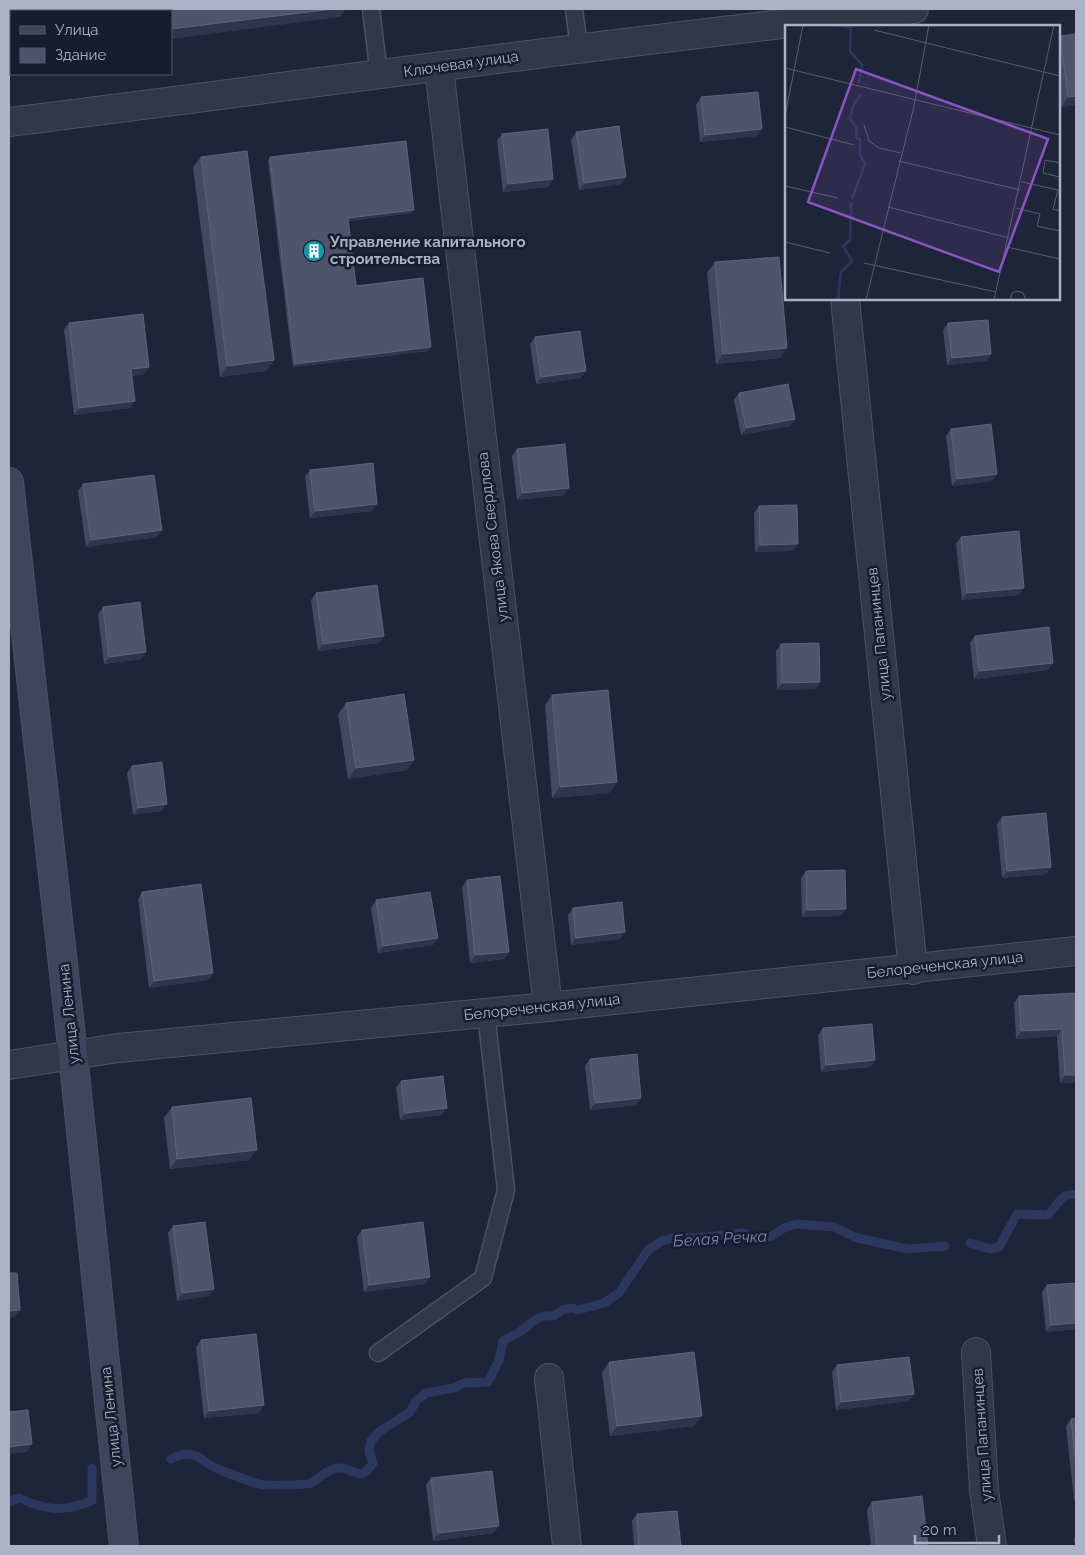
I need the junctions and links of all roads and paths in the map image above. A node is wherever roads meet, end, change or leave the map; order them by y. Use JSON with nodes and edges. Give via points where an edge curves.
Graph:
{"nodes":[{"id":1,"x":372,"y":9,"type":"edge"},
{"id":2,"x":574,"y":9,"type":"edge"},
{"id":3,"x":914,"y":9,"type":"edge"},
{"id":4,"x":885,"y":10,"type":"edge"},
{"id":5,"x":818,"y":23,"type":"edge"},
{"id":6,"x":799,"y":25,"type":"edge"},
{"id":7,"x":785,"y":26,"type":"edge"},
{"id":8,"x":579,"y":48,"type":"junction"},
{"id":9,"x":438,"y":68,"type":"junction"},
{"id":10,"x":379,"y":75,"type":"junction"},
{"id":11,"x":9,"y":122,"type":"edge"},
{"id":12,"x":845,"y":300,"type":"edge"},
{"id":13,"x":9,"y":482,"type":"edge"},
{"id":14,"x":1076,"y":951,"type":"edge"},
{"id":15,"x":913,"y":970,"type":"junction"},
{"id":16,"x":548,"y":1007,"type":"junction"},
{"id":17,"x":486,"y":1013,"type":"junction"},
{"id":18,"x":73,"y":1054,"type":"junction"},
{"id":19,"x":9,"y":1065,"type":"edge"},
{"id":20,"x":378,"y":1352,"type":"dead end"},
{"id":21,"x":976,"y":1352,"type":"dead end"},
{"id":22,"x":549,"y":1378,"type":"dead end"},
{"id":23,"x":124,"y":1546,"type":"edge"},
{"id":24,"x":567,"y":1546,"type":"edge"},
{"id":25,"x":992,"y":1546,"type":"edge"}],
"edges":[{"from":1,"to":10,"type":"lane"},
{"from":2,"to":8,"type":"lane"},
{"from":3,"to":4,"type":"street","name":"Ключевая улица"},
{"from":4,"to":5,"type":"street","name":"Ключевая улица"},
{"from":5,"to":6,"type":"street","name":"Ключевая улица"},
{"from":7,"to":8,"type":"street","name":"Ключевая улица"},
{"from":8,"to":9,"type":"street","name":"Ключевая улица"},
{"from":9,"to":10,"type":"street","name":"Ключевая улица"},
{"from":9,"to":16,"type":"street","name":"улица Якова Свердлова"},
{"from":10,"to":11,"type":"street","name":"Ключевая улица"},
{"from":12,"to":15,"type":"street","name":"улица Папанинцев"},
{"from":13,"to":18,"type":"main road","name":"улица Ленина"},
{"from":14,"to":15,"type":"street","name":"Белореченская улица"},
{"from":15,"to":16,"type":"street","name":"Белореченская улица"},
{"from":16,"to":17,"type":"street","name":"Белореченская улица"},
{"from":17,"to":18,"type":"street","name":"Белореченская улица"},
{"from":17,"to":20,"type":"lane","via":[[506,1190],[483,1278]]},
{"from":18,"to":19,"type":"street","name":"Белореченская улица"},
{"from":18,"to":23,"type":"main road","name":"улица Ленина"},
{"from":21,"to":25,"type":"street","name":"улица Папанинцев","via":[[984,1490]]},
{"from":22,"to":24,"type":"street"}]}
